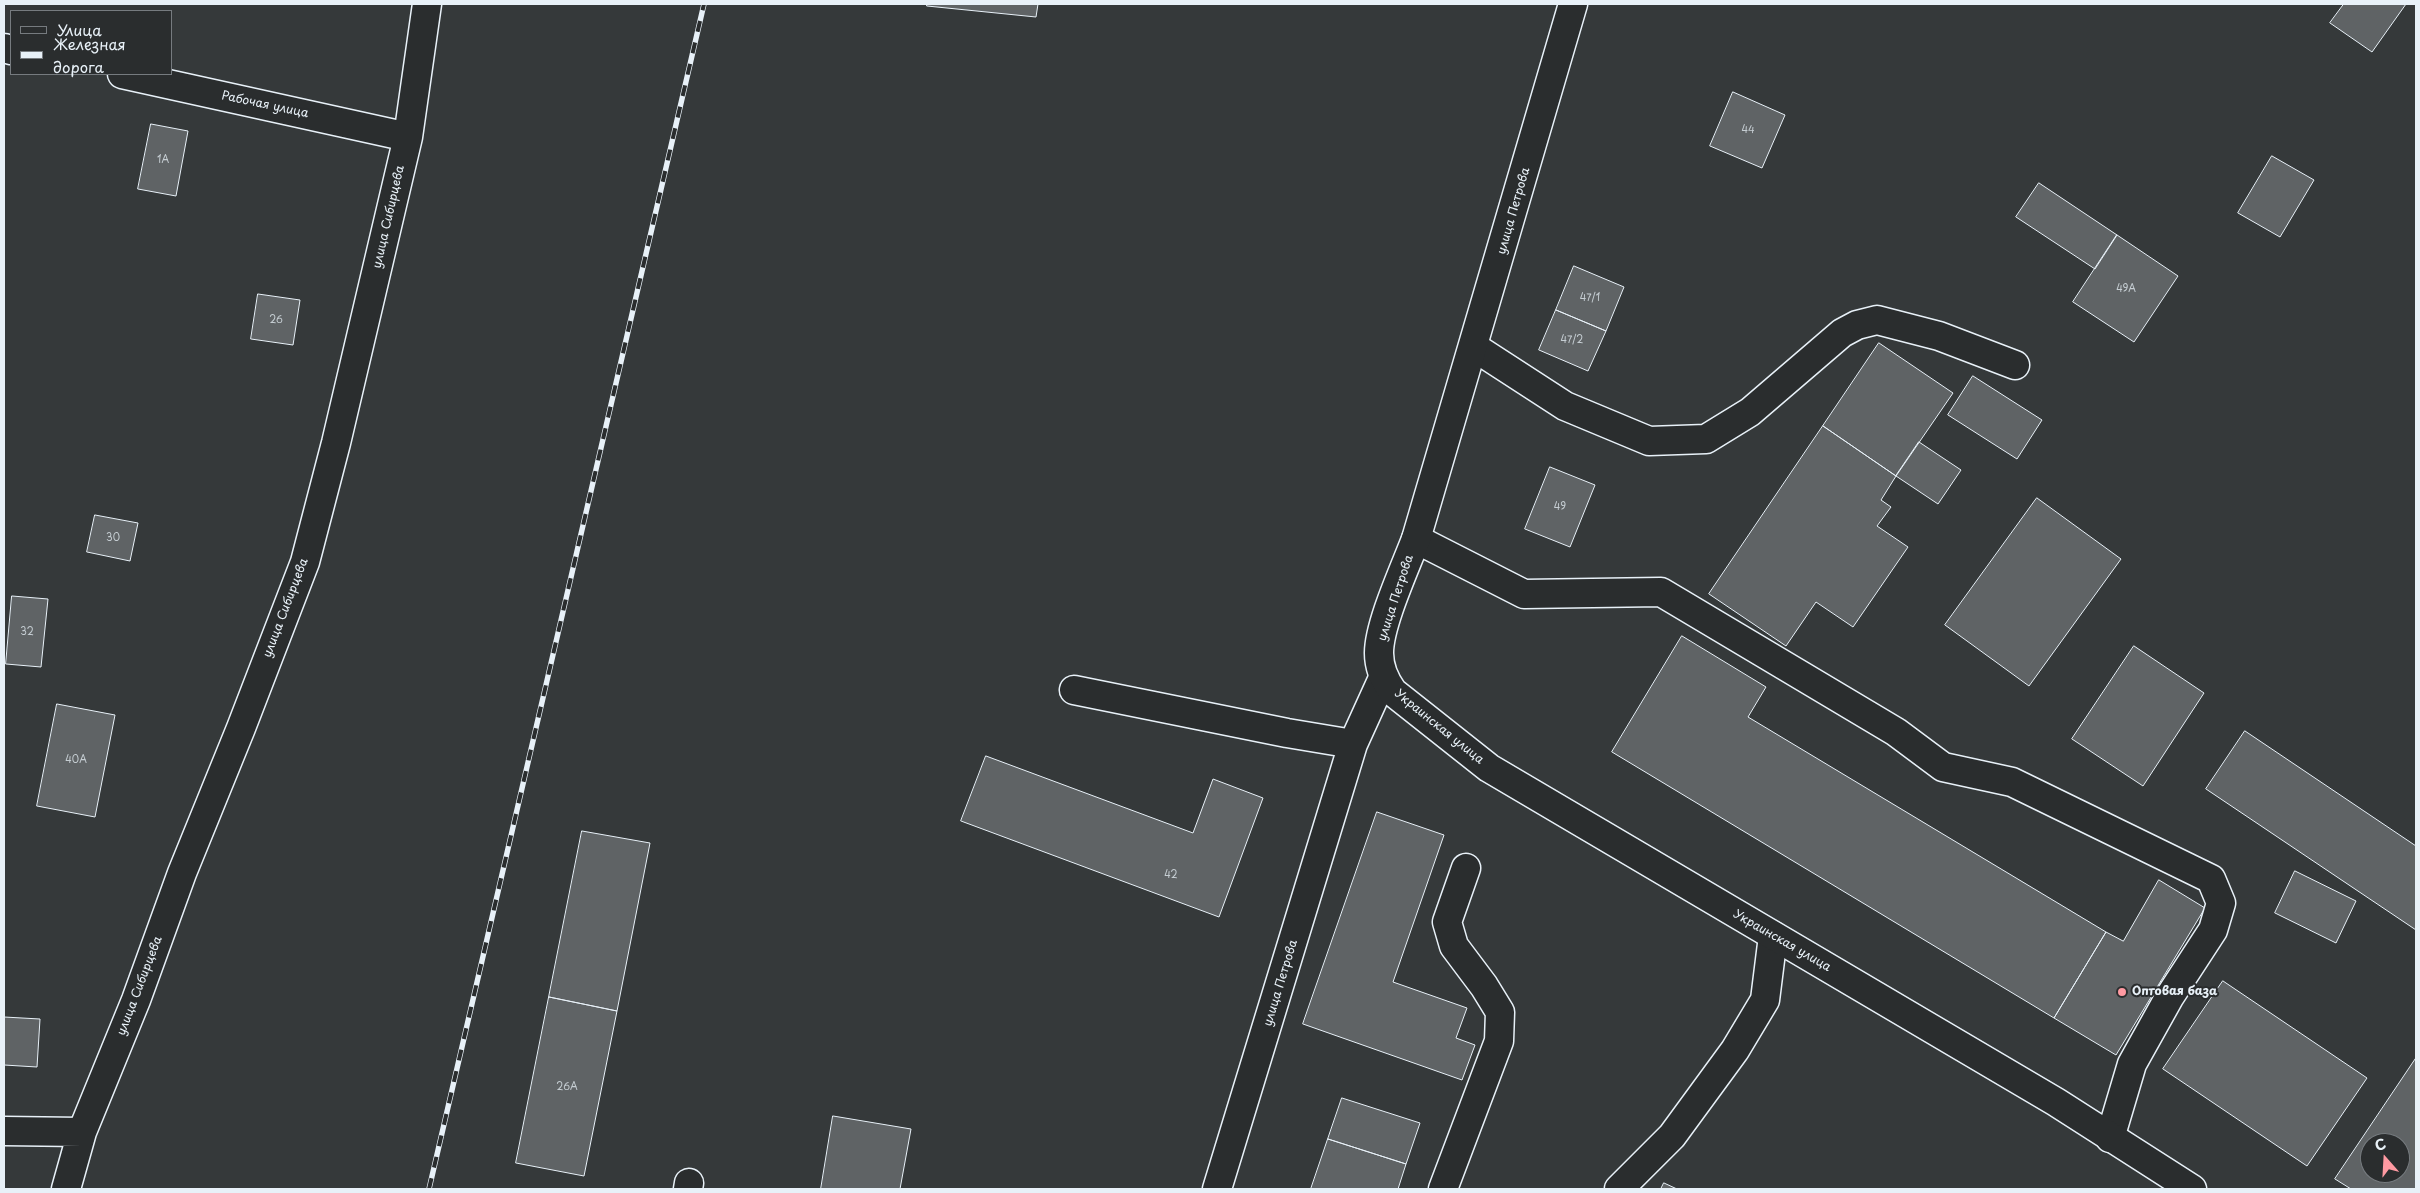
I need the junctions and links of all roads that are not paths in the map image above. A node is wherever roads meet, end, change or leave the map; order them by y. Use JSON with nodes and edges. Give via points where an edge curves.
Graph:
{"nodes":[{"id":1,"x":428,"y":4,"type":"edge"},
{"id":2,"x":1573,"y":4,"type":"edge"},
{"id":3,"x":127,"y":75,"type":"edge"},
{"id":4,"x":408,"y":136,"type":"junction"},
{"id":5,"x":1474,"y":347,"type":"junction"},
{"id":6,"x":2015,"y":365,"type":"dead end"},
{"id":7,"x":1416,"y":540,"type":"junction"},
{"id":8,"x":1383,"y":678,"type":"junction"},
{"id":9,"x":1074,"y":690,"type":"dead end"},
{"id":10,"x":1353,"y":744,"type":"junction"},
{"id":11,"x":1466,"y":868,"type":"dead end"},
{"id":12,"x":1773,"y":936,"type":"junction"},
{"id":13,"x":4,"y":1131,"type":"edge"},
{"id":14,"x":82,"y":1132,"type":"junction"},
{"id":15,"x":2110,"y":1138,"type":"junction"},
{"id":16,"x":66,"y":1189,"type":"edge"},
{"id":17,"x":1217,"y":1189,"type":"edge"},
{"id":18,"x":1444,"y":1189,"type":"edge"},
{"id":19,"x":1619,"y":1189,"type":"edge"},
{"id":20,"x":2192,"y":1189,"type":"edge"}],
"edges":[{"from":1,"to":4,"type":"main road","name":"улица Сибирцева"},
{"from":2,"to":5,"type":"main road","name":"улица Петрова"},
{"from":3,"to":4,"type":"main road","name":"Рабочая улица"},
{"from":4,"to":14,"type":"main road","name":"улица Сибирцева","via":[[336,443],[304,562]]},
{"from":5,"to":6,"type":"main road","via":[[1565,406],[1649,441],[1706,439],[1750,412],[1842,333],[1877,320],[1939,336]]},
{"from":5,"to":7,"type":"main road","name":"улица Петрова"},
{"from":7,"to":8,"type":"main road","name":"улица Петрова","via":[[1383,631],[1379,653]]},
{"from":7,"to":15,"type":"main road","via":[[1524,594],[1661,592],[1896,732],[1944,767],[2012,782],[2211,879],[2221,903],[2213,930],[2170,996],[2132,1064]]},
{"from":8,"to":10,"type":"main road","name":"улица Петрова"},
{"from":8,"to":12,"type":"main road","name":"Украинская улица","via":[[1393,692],[1489,768]]},
{"from":9,"to":10,"type":"main road"},
{"from":10,"to":17,"type":"main road","name":"улица Петрова"},
{"from":11,"to":18,"type":"main road","via":[[1447,922],[1454,946],[1500,1012],[1499,1041]]},
{"from":12,"to":15,"type":"main road","name":"Украинская улица","via":[[2056,1102]]},
{"from":12,"to":19,"type":"main road","via":[[1764,1000],[1735,1050],[1672,1136]]},
{"from":13,"to":14,"type":"main road"},
{"from":14,"to":16,"type":"main road","name":"улица Сибирцева"},
{"from":15,"to":20,"type":"main road","name":"Украинская улица"}]}
